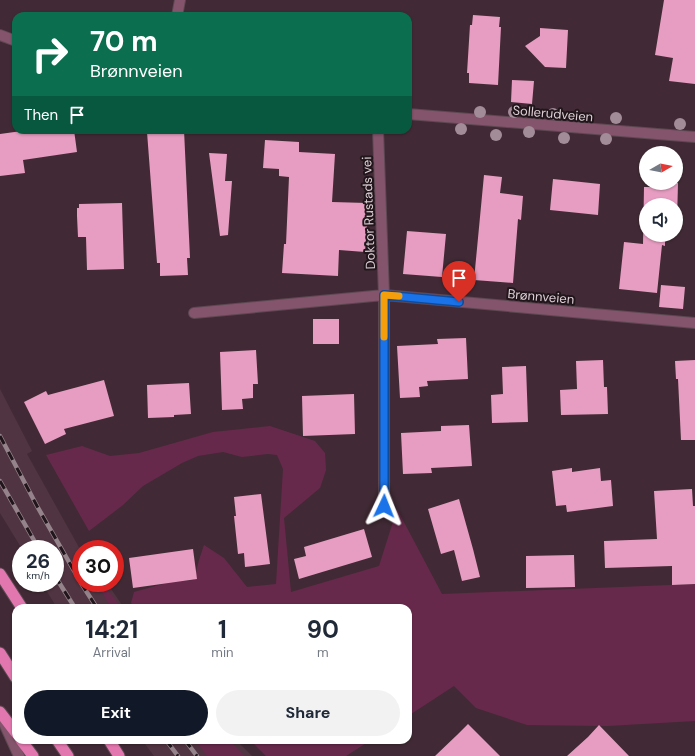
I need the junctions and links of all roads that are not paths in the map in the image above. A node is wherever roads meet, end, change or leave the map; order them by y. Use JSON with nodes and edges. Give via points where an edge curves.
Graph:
{"nodes":[{"id":1,"x":180,"y":0,"type":"edge"},
{"id":2,"x":178,"y":12,"type":"edge"},
{"id":3,"x":0,"y":35,"type":"edge"},
{"id":4,"x":12,"y":40,"type":"edge"},
{"id":5,"x":412,"y":114,"type":"edge"},
{"id":6,"x":378,"y":134,"type":"edge"},
{"id":7,"x":695,"y":137,"type":"edge"},
{"id":8,"x":384,"y":295,"type":"junction"},
{"id":9,"x":194,"y":314,"type":"dead end"},
{"id":10,"x":695,"y":323,"type":"edge"},
{"id":11,"x":384,"y":506,"type":"dead end"},
{"id":12,"x":0,"y":574,"type":"edge"},
{"id":13,"x":19,"y":604,"type":"edge"},
{"id":14,"x":0,"y":653,"type":"edge"},
{"id":15,"x":12,"y":672,"type":"edge"},
{"id":16,"x":0,"y":712,"type":"edge"},
{"id":17,"x":0,"y":715,"type":"edge"},
{"id":18,"x":12,"y":728,"type":"edge"},
{"id":19,"x":12,"y":741,"type":"edge"},
{"id":20,"x":13,"y":744,"type":"edge"},
{"id":21,"x":24,"y":744,"type":"edge"},
{"id":22,"x":60,"y":744,"type":"edge"},
{"id":23,"x":112,"y":744,"type":"edge"},
{"id":24,"x":19,"y":756,"type":"edge"},
{"id":25,"x":33,"y":756,"type":"edge"},
{"id":26,"x":68,"y":756,"type":"edge"},
{"id":27,"x":120,"y":756,"type":"edge"}],
"edges":[{"from":1,"to":2,"type":"street"},
{"from":3,"to":4,"type":"street"},
{"from":5,"to":7,"type":"street","name":"Sollerudveien"},
{"from":6,"to":8,"type":"street","name":"Doktor Rustads vei"},
{"from":8,"to":9,"type":"street","name":"Brønnveien"},
{"from":8,"to":10,"type":"street","name":"Brønnveien"},
{"from":8,"to":11,"type":"street"},
{"from":12,"to":13,"type":"highway"},
{"from":14,"to":15,"type":"highway"},
{"from":16,"to":18,"type":"highway"},
{"from":17,"to":19,"type":"street"},
{"from":20,"to":24,"type":"street"},
{"from":21,"to":25,"type":"highway"},
{"from":22,"to":26,"type":"highway"},
{"from":23,"to":27,"type":"highway"}]}
